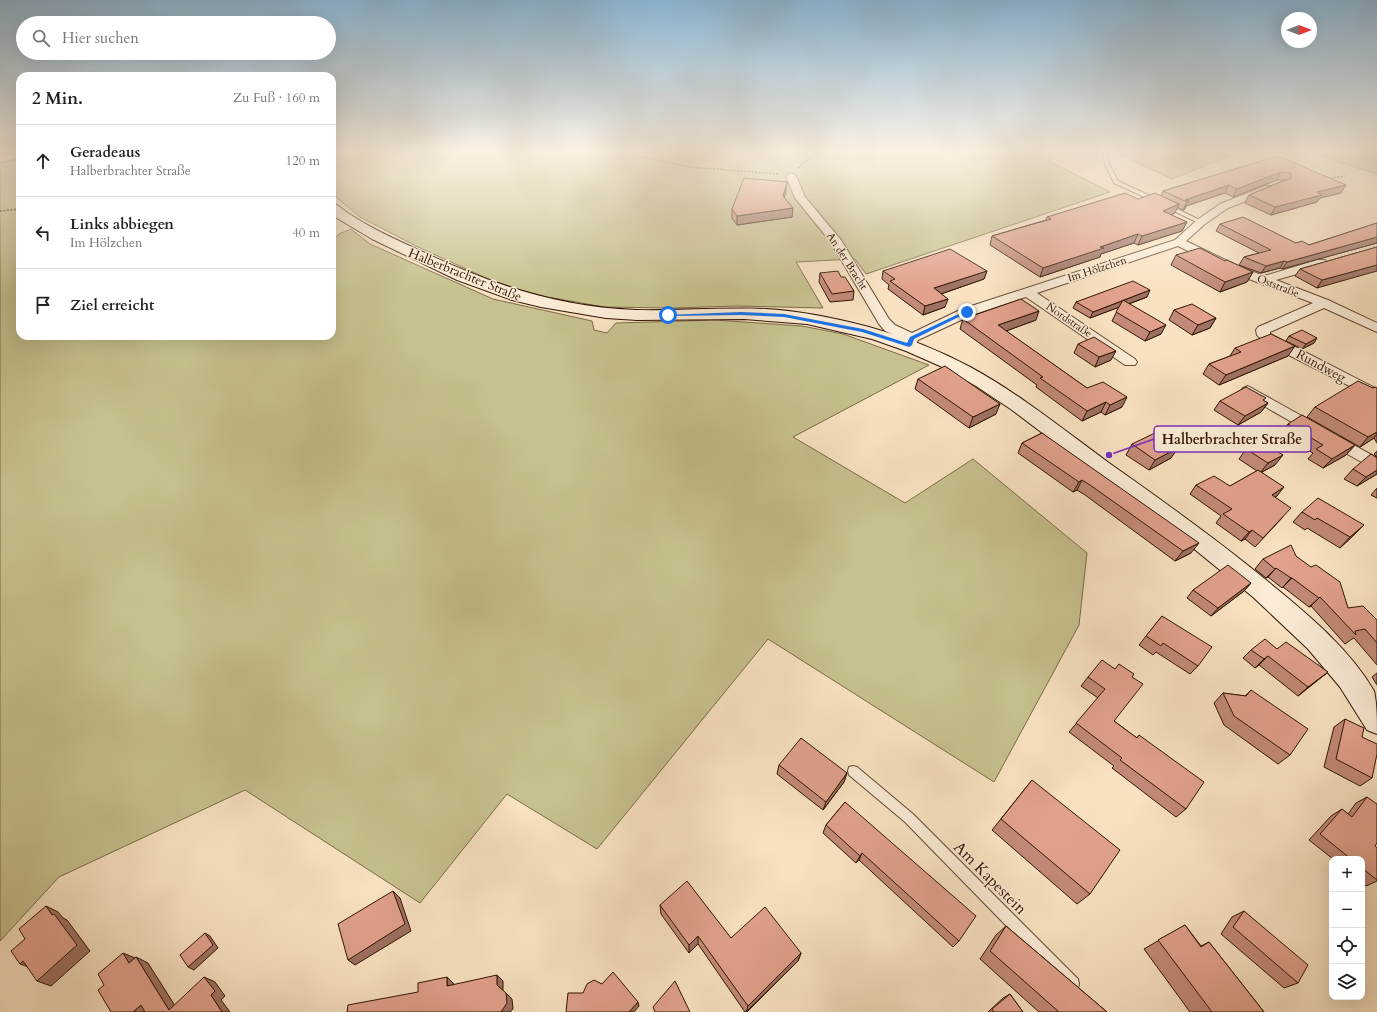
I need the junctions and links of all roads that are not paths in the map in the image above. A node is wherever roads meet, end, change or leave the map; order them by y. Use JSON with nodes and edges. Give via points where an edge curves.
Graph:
{"nodes":[{"id":1,"x":800,"y":197,"type":"edge"},
{"id":2,"x":1148,"y":197,"type":"edge"},
{"id":3,"x":1245,"y":197,"type":"edge"},
{"id":4,"x":336,"y":211,"type":"edge"},
{"id":5,"x":1201,"y":222,"type":"junction"},
{"id":6,"x":1179,"y":242,"type":"junction"},
{"id":7,"x":1332,"y":260,"type":"edge"},
{"id":8,"x":1264,"y":280,"type":"junction"},
{"id":9,"x":1028,"y":292,"type":"junction"},
{"id":10,"x":1324,"y":303,"type":"junction"},
{"id":11,"x":1377,"y":328,"type":"edge"},
{"id":12,"x":910,"y":342,"type":"junction"},
{"id":13,"x":1130,"y":362,"type":"dead end"},
{"id":14,"x":1248,"y":391,"type":"edge"},
{"id":15,"x":1377,"y":395,"type":"edge"},
{"id":16,"x":1377,"y":465,"type":"edge"},
{"id":17,"x":1377,"y":721,"type":"edge"},
{"id":18,"x":853,"y":771,"type":"dead end"},
{"id":19,"x":1084,"y":995,"type":"edge"}],
"edges":[{"from":1,"to":12,"type":"street","name":"An der Bracht","via":[[835,240],[884,321]]},
{"from":2,"to":5,"type":"lane"},
{"from":3,"to":5,"type":"street","name":"Im Hölzchen","via":[[1224,206]]},
{"from":4,"to":12,"type":"main road","name":"Halberbrachter Straße","via":[[371,233],[426,260],[491,288],[541,304],[571,310],[618,314],[784,316],[863,330]]},
{"from":5,"to":6,"type":"street","name":"Im Hölzchen"},
{"from":6,"to":8,"type":"street","name":"Oststraße","via":[[1234,269]]},
{"from":6,"to":9,"type":"street","name":"Im Hölzchen"},
{"from":7,"to":8,"type":"street"},
{"from":8,"to":10,"type":"street","name":"Oststraße"},
{"from":9,"to":12,"type":"street","name":"Im Hölzchen","via":[[967,312]]},
{"from":9,"to":13,"type":"street","name":"Nordstraße"},
{"from":10,"to":11,"type":"street","name":"Oststraße"},
{"from":10,"to":15,"type":"street","name":"Rundweg","via":[[1263,330],[1264,335]]},
{"from":12,"to":17,"type":"main road","name":"Halberbrachter Straße","via":[[986,384],[1204,543],[1305,628],[1333,657],[1368,703]]},
{"from":14,"to":16,"type":"street"},
{"from":18,"to":19,"type":"lane","name":"Am Kapestein","via":[[909,818]]}]}
